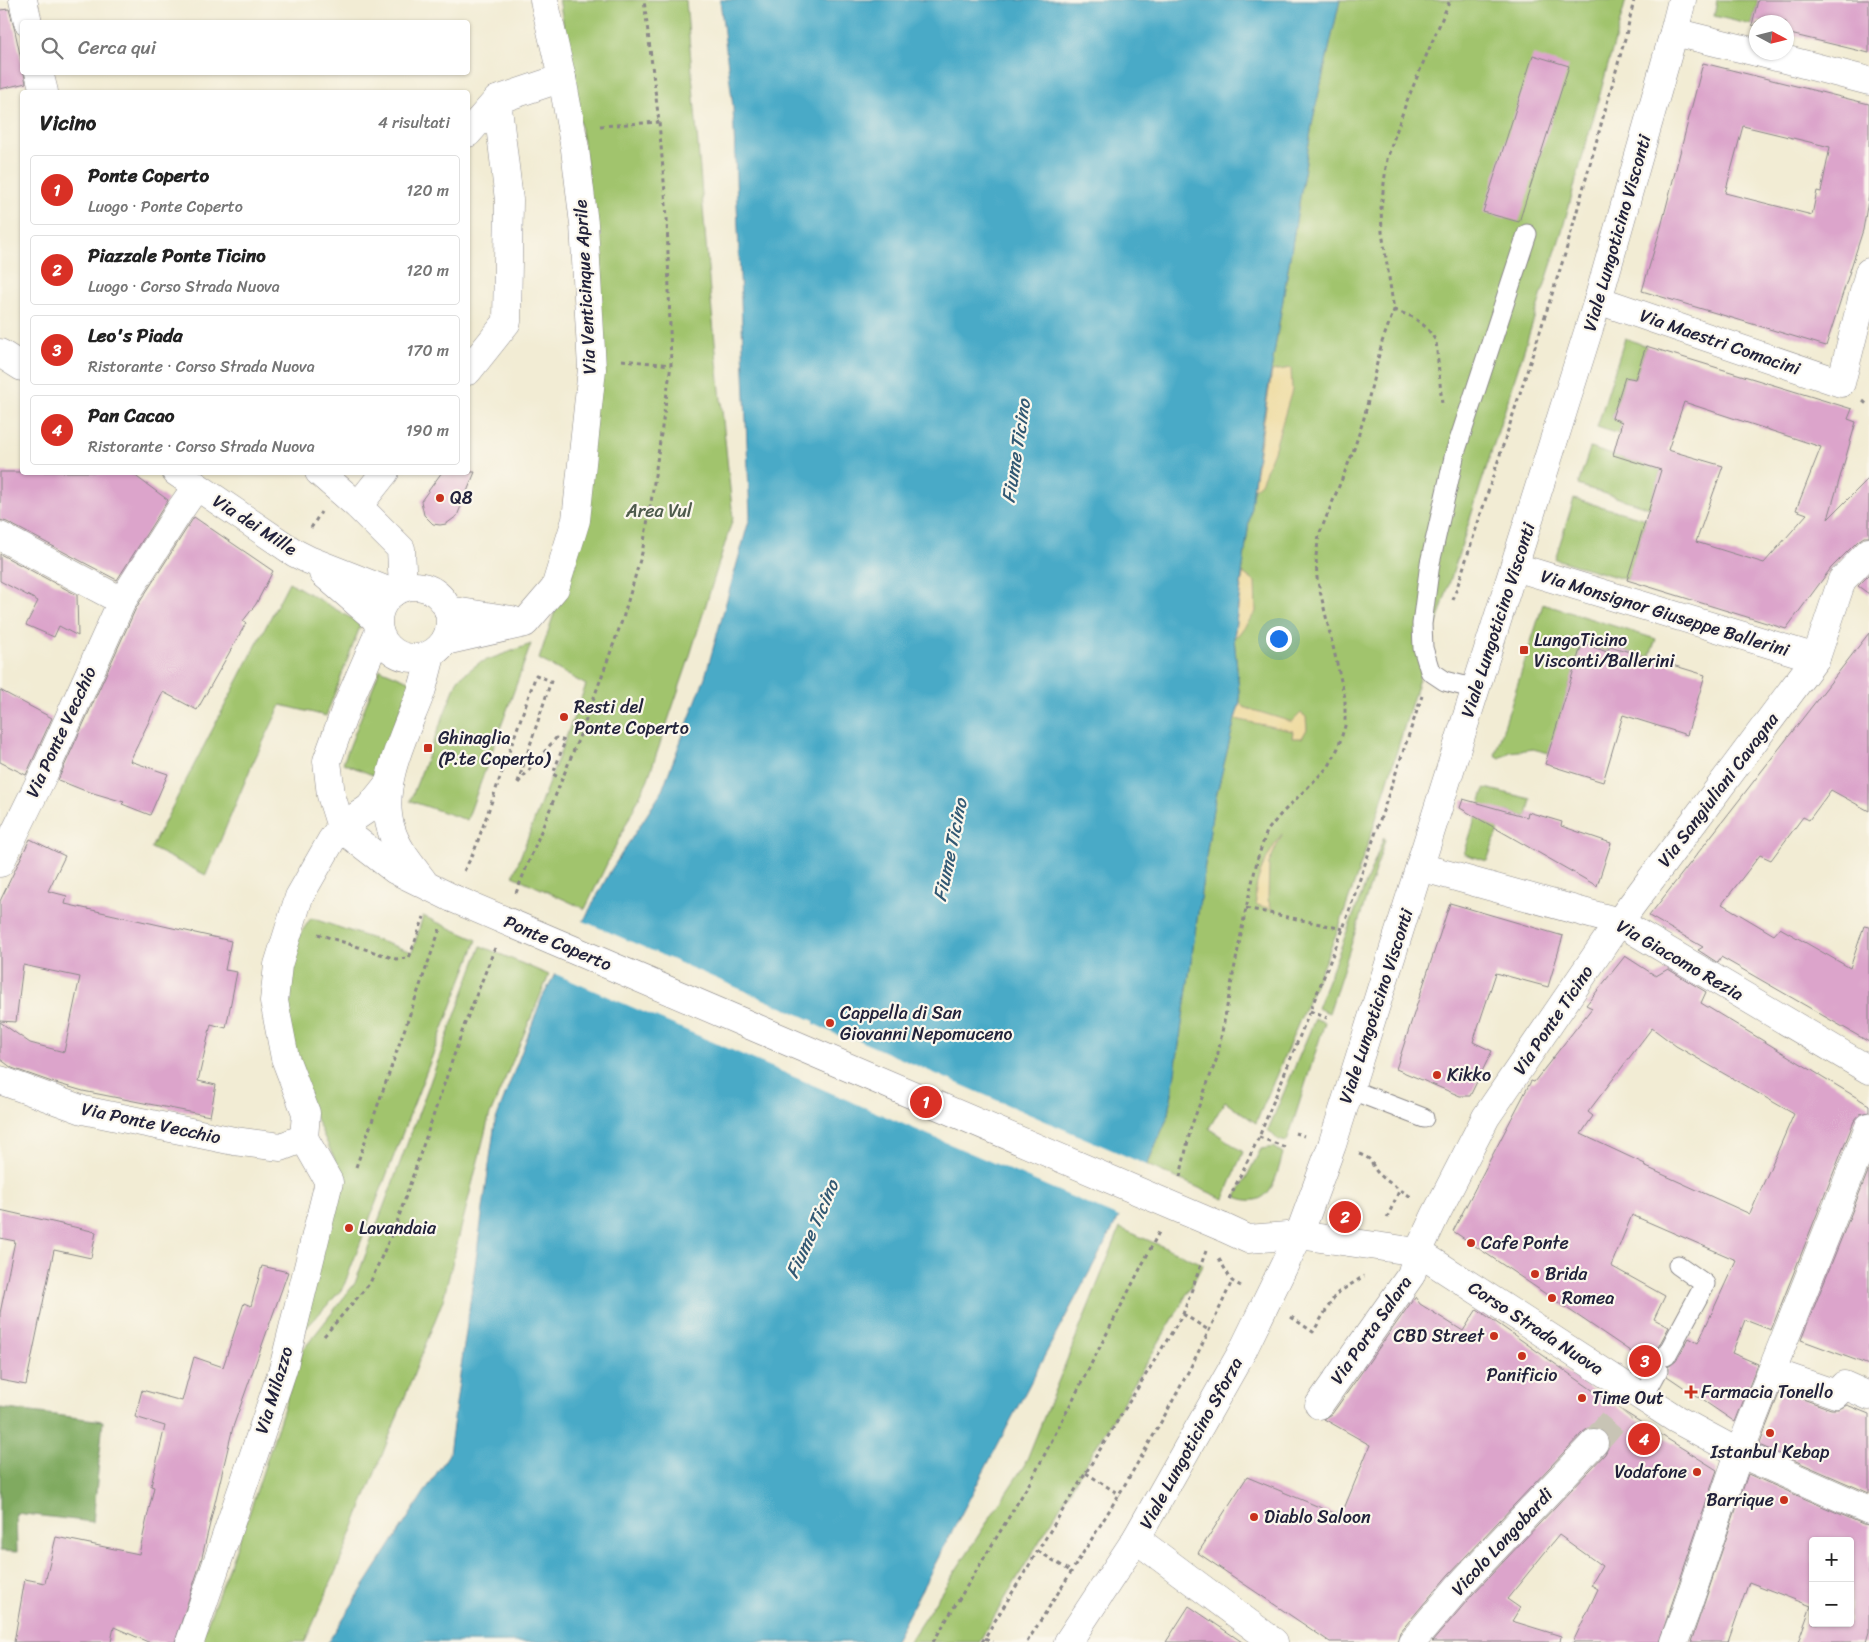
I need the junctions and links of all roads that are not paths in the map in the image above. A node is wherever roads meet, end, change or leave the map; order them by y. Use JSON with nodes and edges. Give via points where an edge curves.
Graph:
{"nodes":[{"id":1,"x":23,"y":0,"type":"edge"},
{"id":2,"x":544,"y":0,"type":"edge"},
{"id":3,"x":1682,"y":0,"type":"edge"},
{"id":4,"x":28,"y":20,"type":"edge"},
{"id":5,"x":1674,"y":32,"type":"junction"},
{"id":6,"x":1749,"y":50,"type":"edge"},
{"id":7,"x":1788,"y":60,"type":"edge"},
{"id":8,"x":40,"y":75,"type":"edge"},
{"id":9,"x":562,"y":78,"type":"junction"},
{"id":10,"x":1869,"y":81,"type":"edge"},
{"id":11,"x":44,"y":90,"type":"edge"},
{"id":12,"x":497,"y":100,"type":"junction"},
{"id":13,"x":470,"y":131,"type":"edge"},
{"id":14,"x":1527,"y":234,"type":"dead end"},
{"id":15,"x":1869,"y":272,"type":"edge"},
{"id":16,"x":1598,"y":300,"type":"junction"},
{"id":17,"x":0,"y":353,"type":"edge"},
{"id":18,"x":20,"y":366,"type":"edge"},
{"id":19,"x":470,"y":368,"type":"edge"},
{"id":20,"x":378,"y":475,"type":"edge"},
{"id":21,"x":186,"y":480,"type":"edge"},
{"id":22,"x":339,"y":490,"type":"edge"},
{"id":23,"x":0,"y":536,"type":"edge"},
{"id":24,"x":1869,"y":552,"type":"edge"},
{"id":25,"x":302,"y":556,"type":"junction"},
{"id":26,"x":1515,"y":567,"type":"junction"},
{"id":27,"x":398,"y":590,"type":"junction"},
{"id":28,"x":122,"y":601,"type":"junction"},
{"id":29,"x":448,"y":610,"type":"junction"},
{"id":30,"x":526,"y":623,"type":"junction"},
{"id":31,"x":378,"y":626,"type":"junction"},
{"id":32,"x":438,"y":648,"type":"junction"},
{"id":33,"x":1816,"y":658,"type":"junction"},
{"id":34,"x":1476,"y":689,"type":"junction"},
{"id":35,"x":389,"y":783,"type":"junction"},
{"id":36,"x":341,"y":827,"type":"junction"},
{"id":37,"x":403,"y":855,"type":"junction"},
{"id":38,"x":0,"y":863,"type":"edge"},
{"id":39,"x":1420,"y":867,"type":"junction"},
{"id":40,"x":426,"y":900,"type":"junction"},
{"id":41,"x":1619,"y":922,"type":"junction"},
{"id":42,"x":1869,"y":1070,"type":"edge"},
{"id":43,"x":0,"y":1080,"type":"edge"},
{"id":44,"x":1349,"y":1089,"type":"junction"},
{"id":45,"x":1424,"y":1118,"type":"dead end"},
{"id":46,"x":1869,"y":1127,"type":"edge"},
{"id":47,"x":304,"y":1138,"type":"junction"},
{"id":48,"x":1435,"y":1216,"type":"joint"},
{"id":49,"x":1298,"y":1234,"type":"junction"},
{"id":50,"x":1418,"y":1252,"type":"junction"},
{"id":51,"x":1678,"y":1265,"type":"dead end"},
{"id":52,"x":1772,"y":1372,"type":"junction"},
{"id":53,"x":1869,"y":1396,"type":"edge"},
{"id":54,"x":1634,"y":1401,"type":"junction"},
{"id":55,"x":1319,"y":1405,"type":"dead end"},
{"id":56,"x":1594,"y":1443,"type":"tunnel mouth"},
{"id":57,"x":1739,"y":1453,"type":"junction"},
{"id":58,"x":1869,"y":1510,"type":"edge"},
{"id":59,"x":1136,"y":1539,"type":"junction"},
{"id":60,"x":190,"y":1642,"type":"edge"},
{"id":61,"x":1068,"y":1642,"type":"edge"},
{"id":62,"x":1274,"y":1642,"type":"edge"},
{"id":63,"x":1412,"y":1642,"type":"edge"},
{"id":64,"x":1674,"y":1642,"type":"edge"}],
"edges":[{"from":1,"to":4,"type":"street"},
{"from":2,"to":9,"type":"street","name":"Via Venticinque Aprile"},
{"from":3,"to":5,"type":"street","name":"Viale Lungoticino Visconti"},
{"from":5,"to":6,"type":"street"},
{"from":5,"to":16,"type":"street","name":"Viale Lungoticino Visconti"},
{"from":7,"to":10,"type":"street"},
{"from":8,"to":11,"type":"street"},
{"from":9,"to":12,"type":"street"},
{"from":9,"to":30,"type":"street","name":"Via Venticinque Aprile","via":[[584,224],[592,369],[576,520],[555,588]]},
{"from":12,"to":13,"type":"street"},
{"from":12,"to":19,"type":"street","via":[[509,200],[506,322]]},
{"from":14,"to":34,"type":"lane","via":[[1456,454],[1430,563],[1422,624],[1423,648],[1430,671],[1445,680]]},
{"from":15,"to":16,"type":"street","name":"Via Maestri Comacini","via":[[1841,383]]},
{"from":16,"to":26,"type":"street","name":"Viale Lungoticino Visconti"},
{"from":17,"to":18,"type":"street"},
{"from":20,"to":22,"type":"street"},
{"from":21,"to":25,"type":"street","name":"Via dei Mille"},
{"from":21,"to":28,"type":"street","name":"Via Ponte Vecchio","via":[[180,510]]},
{"from":22,"to":27,"type":"street","via":[[401,549]]},
{"from":23,"to":28,"type":"street"},
{"from":24,"to":33,"type":"street","name":"Via Sangiuliani Cavagna","via":[[1842,580]]},
{"from":25,"to":27,"type":"street","name":"Via dei Mille"},
{"from":25,"to":31,"type":"street","name":"Via dei Mille"},
{"from":26,"to":33,"type":"street","name":"Via Monsignor Giuseppe Ballerini"},
{"from":26,"to":34,"type":"street","name":"Viale Lungoticino Visconti"},
{"from":27,"to":29,"type":"street","via":[[414,586],[425,588],[443,600]]},
{"from":27,"to":31,"type":"street","via":[[383,603]]},
{"from":28,"to":38,"type":"street","name":"Via Ponte Vecchio"},
{"from":29,"to":30,"type":"street"},
{"from":29,"to":32,"type":"street","via":[[450,632]]},
{"from":30,"to":32,"type":"street"},
{"from":31,"to":32,"type":"street","via":[[383,642],[399,656],[421,658]]},
{"from":31,"to":36,"type":"street","via":[[327,761],[331,795]]},
{"from":32,"to":35,"type":"street"},
{"from":33,"to":41,"type":"street","name":"Via Sangiuliani Cavagna"},
{"from":34,"to":39,"type":"street","name":"Viale Lungoticino Visconti"},
{"from":35,"to":36,"type":"street","via":[[369,808]]},
{"from":35,"to":37,"type":"street","via":[[391,828]]},
{"from":36,"to":37,"type":"street","via":[[364,829]]},
{"from":36,"to":40,"type":"street","name":"Ponte Coperto","via":[[395,870]]},
{"from":36,"to":47,"type":"street","via":[[299,897],[278,965],[274,1001],[285,1058],[306,1113]]},
{"from":37,"to":40,"type":"street"},
{"from":39,"to":41,"type":"street","name":"Via Giacomo Rezia"},
{"from":39,"to":44,"type":"street","name":"Viale Lungoticino Visconti"},
{"from":40,"to":49,"type":"street","name":"Ponte Coperto","bridge":true,"via":[[1224,1216],[1248,1239]]},
{"from":41,"to":42,"type":"street","name":"Via Giacomo Rezia"},
{"from":41,"to":48,"type":"street","name":"Via Ponte Ticino","via":[[1486,1117]]},
{"from":43,"to":47,"type":"street","name":"Via Ponte Vecchio","via":[[83,1110],[234,1141],[281,1147]]},
{"from":44,"to":45,"type":"lane"},
{"from":44,"to":49,"type":"street","name":"Viale Lungoticino Visconti","via":[[1332,1145]]},
{"from":46,"to":52,"type":"street"},
{"from":47,"to":60,"type":"street","name":"Via Milazzo","via":[[329,1182],[283,1369]]},
{"from":48,"to":50,"type":"street","name":"Via Porta Salara"},
{"from":49,"to":50,"type":"street","name":"Corso Strada Nuova"},
{"from":49,"to":59,"type":"street","name":"Viale Lungoticino Sforza","via":[[1243,1350]]},
{"from":50,"to":54,"type":"street","name":"Corso Strada Nuova"},
{"from":50,"to":55,"type":"street","name":"Via Porta Salara","via":[[1411,1275]]},
{"from":51,"to":54,"type":"lane","via":[[1705,1284],[1662,1363]]},
{"from":52,"to":53,"type":"street","via":[[1836,1394],[1844,1385]]},
{"from":52,"to":57,"type":"street"},
{"from":54,"to":57,"type":"street","name":"Corso Strada Nuova","via":[[1676,1419]]},
{"from":56,"to":63,"type":"street","name":"Vicolo Longobardi","via":[[1460,1585]]},
{"from":57,"to":58,"type":"street","name":"Corso Strada Nuova"},
{"from":57,"to":64,"type":"street"},
{"from":59,"to":61,"type":"street","name":"Viale Lungoticino Sforza"},
{"from":59,"to":62,"type":"street"}]}
